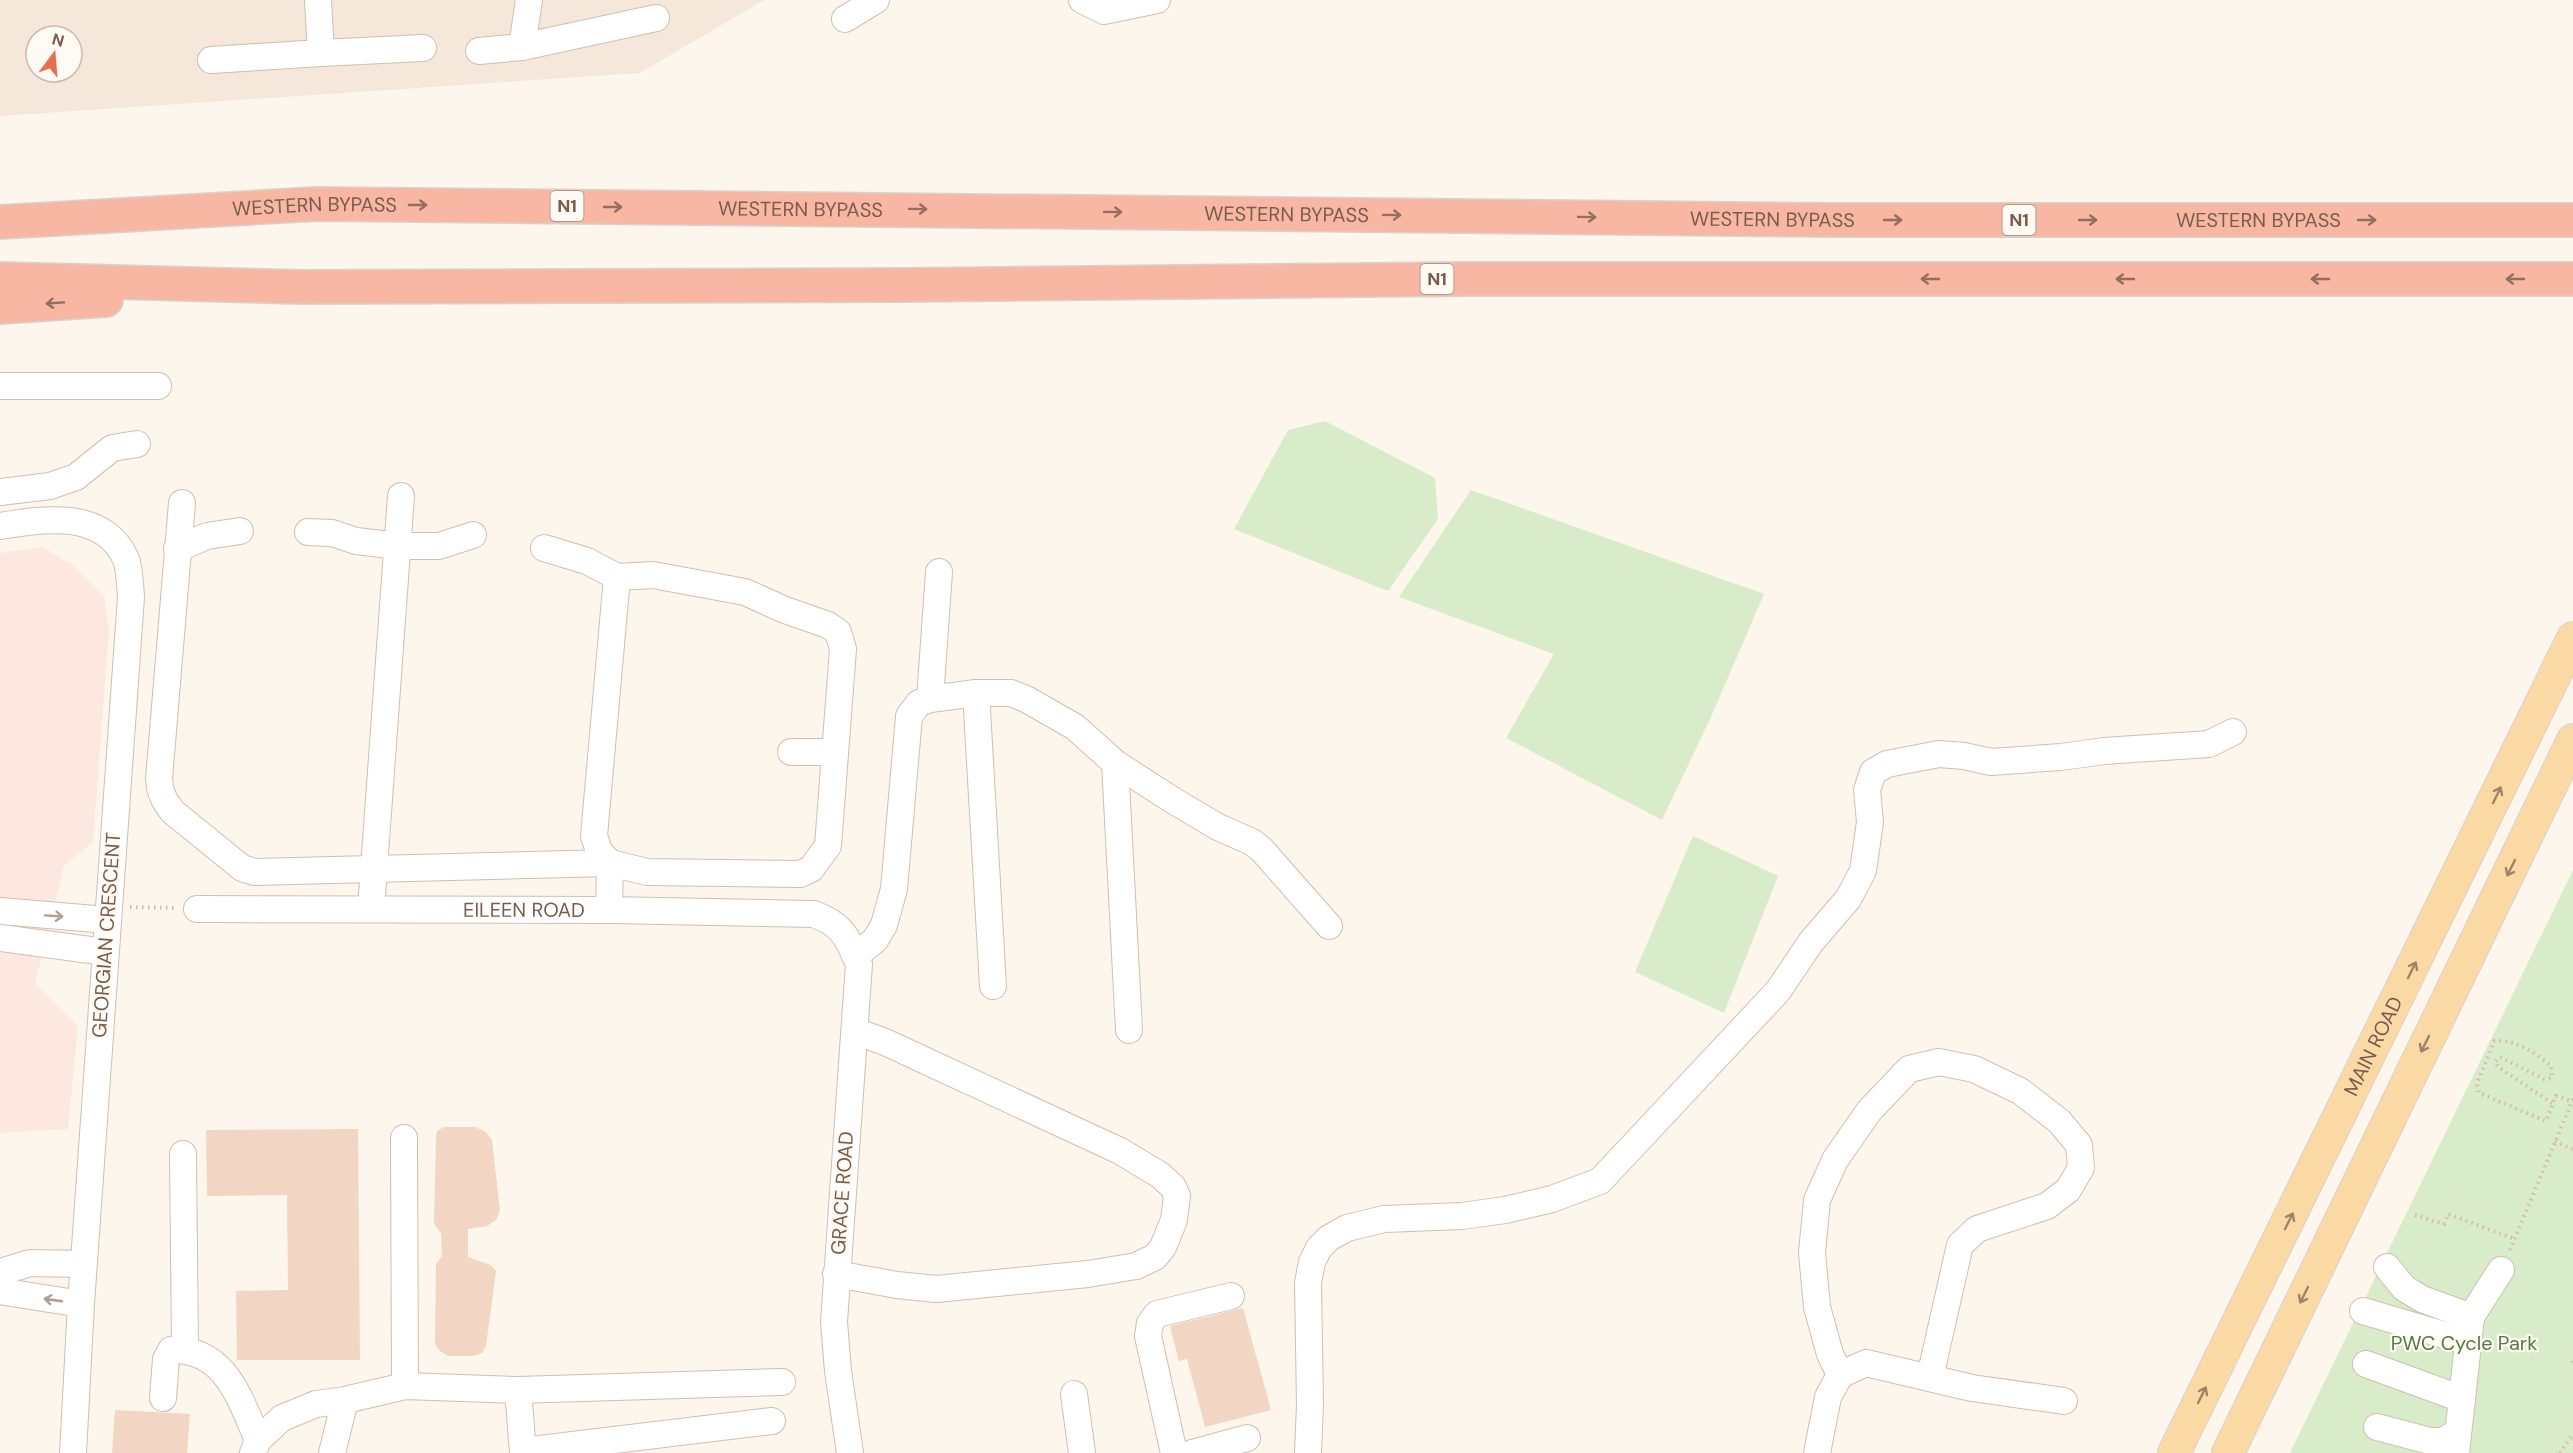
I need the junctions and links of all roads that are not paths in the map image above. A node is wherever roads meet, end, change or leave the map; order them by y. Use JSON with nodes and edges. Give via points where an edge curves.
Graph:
{"nodes":[{"id":1,"x":318,"y":0,"type":"edge"},
{"id":2,"x":530,"y":0,"type":"edge"},
{"id":3,"x":876,"y":0,"type":"edge"},
{"id":4,"x":1082,"y":0,"type":"edge"},
{"id":5,"x":1157,"y":0,"type":"edge"},
{"id":6,"x":656,"y":18,"type":"dead end"},
{"id":7,"x":845,"y":19,"type":"dead end"},
{"id":8,"x":423,"y":48,"type":"dead end"},
{"id":9,"x":522,"y":48,"type":"junction"},
{"id":10,"x":479,"y":51,"type":"dead end"},
{"id":11,"x":321,"y":53,"type":"junction"},
{"id":12,"x":211,"y":60,"type":"dead end"},
{"id":13,"x":0,"y":204,"type":"edge"},
{"id":14,"x":317,"y":204,"type":"junction"},
{"id":15,"x":2573,"y":220,"type":"edge"},
{"id":16,"x":0,"y":222,"type":"edge"},
{"id":17,"x":0,"y":279,"type":"edge"},
{"id":18,"x":2573,"y":279,"type":"edge"},
{"id":19,"x":302,"y":286,"type":"junction"},
{"id":20,"x":0,"y":307,"type":"edge"},
{"id":21,"x":0,"y":386,"type":"edge"},
{"id":22,"x":158,"y":386,"type":"dead end"},
{"id":23,"x":136,"y":444,"type":"dead end"},
{"id":24,"x":0,"y":492,"type":"edge"},
{"id":25,"x":401,"y":496,"type":"dead end"},
{"id":26,"x":182,"y":503,"type":"dead end"},
{"id":27,"x":0,"y":526,"type":"edge"},
{"id":28,"x":240,"y":531,"type":"dead end"},
{"id":29,"x":308,"y":532,"type":"dead end"},
{"id":30,"x":473,"y":535,"type":"dead end"},
{"id":31,"x":399,"y":546,"type":"junction"},
{"id":32,"x":544,"y":548,"type":"dead end"},
{"id":33,"x":177,"y":549,"type":"junction"},
{"id":34,"x":939,"y":572,"type":"dead end"},
{"id":35,"x":617,"y":577,"type":"junction"},
{"id":36,"x":2573,"y":638,"type":"edge"},
{"id":37,"x":976,"y":693,"type":"junction"},
{"id":38,"x":930,"y":699,"type":"junction"},
{"id":39,"x":2233,"y":732,"type":"dead end"},
{"id":40,"x":2573,"y":740,"type":"edge"},
{"id":41,"x":791,"y":752,"type":"dead end"},
{"id":42,"x":834,"y":752,"type":"junction"},
{"id":43,"x":1115,"y":763,"type":"junction"},
{"id":44,"x":610,"y":863,"type":"junction"},
{"id":45,"x":374,"y":868,"type":"junction"},
{"id":46,"x":197,"y":909,"type":"road end"},
{"id":47,"x":371,"y":909,"type":"junction"},
{"id":48,"x":609,"y":910,"type":"junction"},
{"id":49,"x":0,"y":911,"type":"edge"},
{"id":50,"x":108,"y":913,"type":"junction"},
{"id":51,"x":1329,"y":926,"type":"dead end"},
{"id":52,"x":0,"y":938,"type":"edge"},
{"id":53,"x":850,"y":945,"type":"junction"},
{"id":54,"x":105,"y":952,"type":"junction"},
{"id":55,"x":993,"y":986,"type":"dead end"},
{"id":56,"x":1130,"y":1030,"type":"dead end"},
{"id":57,"x":855,"y":1031,"type":"junction"},
{"id":58,"x":405,"y":1138,"type":"dead end"},
{"id":59,"x":183,"y":1154,"type":"dead end"},
{"id":60,"x":83,"y":1264,"type":"junction"},
{"id":61,"x":2387,"y":1268,"type":"dead end"},
{"id":62,"x":2501,"y":1270,"type":"road end"},
{"id":63,"x":0,"y":1272,"type":"edge"},
{"id":64,"x":836,"y":1274,"type":"junction"},
{"id":65,"x":0,"y":1291,"type":"edge"},
{"id":66,"x":1231,"y":1296,"type":"dead end"},
{"id":67,"x":81,"y":1304,"type":"junction"},
{"id":68,"x":2363,"y":1311,"type":"dead end"},
{"id":69,"x":2470,"y":1330,"type":"junction"},
{"id":70,"x":185,"y":1349,"type":"junction"},
{"id":71,"x":2366,"y":1364,"type":"dead end"},
{"id":72,"x":1840,"y":1375,"type":"junction"},
{"id":73,"x":1930,"y":1377,"type":"junction"},
{"id":74,"x":782,"y":1382,"type":"dead end"},
{"id":75,"x":405,"y":1386,"type":"junction"},
{"id":76,"x":518,"y":1390,"type":"junction"},
{"id":77,"x":1074,"y":1394,"type":"dead end"},
{"id":78,"x":163,"y":1398,"type":"dead end"},
{"id":79,"x":345,"y":1400,"type":"junction"},
{"id":80,"x":2462,"y":1400,"type":"junction"},
{"id":81,"x":2064,"y":1401,"type":"dead end"},
{"id":82,"x":1310,"y":1405,"type":"junction"},
{"id":83,"x":772,"y":1421,"type":"dead end"},
{"id":84,"x":2377,"y":1427,"type":"dead end"},
{"id":85,"x":1247,"y":1438,"type":"dead end"},
{"id":86,"x":2457,"y":1443,"type":"edge"},
{"id":87,"x":256,"y":1447,"type":"edge"},
{"id":88,"x":2174,"y":1451,"type":"edge"},
{"id":89,"x":523,"y":1452,"type":"edge"},
{"id":90,"x":73,"y":1453,"type":"edge"},
{"id":91,"x":332,"y":1453,"type":"edge"},
{"id":92,"x":850,"y":1453,"type":"edge"},
{"id":93,"x":1082,"y":1453,"type":"edge"},
{"id":94,"x":1174,"y":1453,"type":"edge"},
{"id":95,"x":1192,"y":1453,"type":"edge"},
{"id":96,"x":1308,"y":1453,"type":"edge"},
{"id":97,"x":1328,"y":1453,"type":"edge"},
{"id":98,"x":1817,"y":1453,"type":"edge"},
{"id":99,"x":2229,"y":1453,"type":"edge"}],
"edges":[{"from":1,"to":11,"type":"street"},
{"from":2,"to":9,"type":"street"},
{"from":3,"to":7,"type":"street"},
{"from":4,"to":5,"type":"street","via":[[1104,11]]},
{"from":6,"to":9,"type":"street"},
{"from":8,"to":11,"type":"street"},
{"from":9,"to":10,"type":"street"},
{"from":11,"to":12,"type":"street"},
{"from":13,"to":14,"type":"highway"},
{"from":14,"to":15,"type":"highway","name":"WESTERN BYPASS","number":"N1","one_way":true,"via":[[1835,220]]},
{"from":14,"to":16,"type":"highway","name":"WESTERN BYPASS","number":"N1"},
{"from":17,"to":19,"type":"highway","number":"N1"},
{"from":18,"to":19,"type":"highway","number":"N1","one_way":true,"via":[[1466,279]]},
{"from":19,"to":20,"type":"highway","one_way":true},
{"from":21,"to":22,"type":"street"},
{"from":23,"to":24,"type":"street","via":[[112,448],[76,477],[50,486]]},
{"from":25,"to":31,"type":"street"},
{"from":26,"to":33,"type":"street"},
{"from":27,"to":50,"type":"street","name":"GEORGIAN CRESCENT","via":[[47,519],[70,521],[111,537],[127,561],[131,597]]},
{"from":28,"to":33,"type":"street","via":[[207,536]]},
{"from":29,"to":31,"type":"street"},
{"from":30,"to":31,"type":"street","via":[[439,546]]},
{"from":31,"to":45,"type":"street"},
{"from":32,"to":35,"type":"street","via":[[587,561]]},
{"from":33,"to":45,"type":"street","via":[[159,779],[164,801],[206,840],[247,870]]},
{"from":34,"to":38,"type":"street"},
{"from":35,"to":42,"type":"street","via":[[653,575],[745,592],[838,632],[843,649]]},
{"from":35,"to":44,"type":"street","via":[[594,836],[599,851]]},
{"from":88,"to":36,"type":"main road","name":"MAIN ROAD","one_way":true},
{"from":37,"to":38,"type":"street"},
{"from":37,"to":43,"type":"street","via":[[1011,693],[1026,699],[1075,728]]},
{"from":37,"to":55,"type":"street"},
{"from":38,"to":53,"type":"street","via":[[914,709],[907,724],[894,889],[884,925],[875,940]]},
{"from":39,"to":82,"type":"street","via":[[2209,744],[2061,757],[1991,762],[1939,754],[1887,764],[1873,772],[1867,790],[1870,822],[1863,871],[1848,899],[1811,942],[1778,992],[1600,1181],[1552,1200],[1505,1210],[1384,1219],[1347,1228],[1319,1248],[1308,1283]]},
{"from":40,"to":99,"type":"main road","one_way":true},
{"from":41,"to":42,"type":"street"},
{"from":42,"to":44,"type":"street","via":[[828,846],[811,869],[800,874],[647,872]]},
{"from":43,"to":51,"type":"street","via":[[1218,827],[1257,846]]},
{"from":43,"to":56,"type":"street"},
{"from":44,"to":45,"type":"street"},
{"from":44,"to":48,"type":"street"},
{"from":45,"to":47,"type":"street"},
{"from":46,"to":47,"type":"street","name":"EILEEN ROAD"},
{"from":47,"to":48,"type":"street","name":"EILEEN ROAD"},
{"from":48,"to":53,"type":"street","name":"EILEEN ROAD","via":[[814,914],[838,925]]},
{"from":49,"to":50,"type":"street","one_way":true},
{"from":50,"to":54,"type":"street","name":"GEORGIAN CRESCENT"},
{"from":52,"to":54,"type":"street"},
{"from":53,"to":57,"type":"street","name":"GRACE ROAD","via":[[859,964]]},
{"from":54,"to":60,"type":"street","name":"GEORGIAN CRESCENT"},
{"from":57,"to":64,"type":"street","name":"GRACE ROAD"},
{"from":57,"to":64,"type":"street","via":[[1120,1151],[1161,1175],[1177,1196],[1174,1220],[1163,1247],[1155,1257],[1136,1266],[936,1289]]},
{"from":58,"to":75,"type":"street"},
{"from":59,"to":70,"type":"street"},
{"from":60,"to":63,"type":"street","via":[[30,1263]]},
{"from":60,"to":67,"type":"street","name":"GEORGIAN CRESCENT"},
{"from":61,"to":69,"type":"street","via":[[2404,1288]]},
{"from":62,"to":69,"type":"street"},
{"from":64,"to":92,"type":"street","name":"GRACE ROAD","via":[[834,1322]]},
{"from":67,"to":65,"type":"street","one_way":true},
{"from":66,"to":94,"type":"street","via":[[1158,1314],[1150,1323],[1148,1336]]},
{"from":67,"to":90,"type":"street","name":"GEORGIAN CRESCENT"},
{"from":68,"to":69,"type":"street"},
{"from":69,"to":80,"type":"street"},
{"from":70,"to":78,"type":"street","via":[[171,1350],[166,1359]]},
{"from":70,"to":87,"type":"street","via":[[227,1374],[236,1388]]},
{"from":71,"to":80,"type":"street"},
{"from":72,"to":73,"type":"street","via":[[1866,1363]]},
{"from":72,"to":73,"type":"street","via":[[1817,1307],[1812,1253],[1817,1200],[1835,1160],[1869,1111],[1909,1069],[1939,1062],[1974,1069],[2020,1091],[2059,1121],[2079,1145],[2081,1168],[2068,1190],[2047,1206],[1977,1229],[1960,1245]]},
{"from":72,"to":98,"type":"street","via":[[1828,1397]]},
{"from":73,"to":81,"type":"street","via":[[1972,1388]]},
{"from":74,"to":76,"type":"street"},
{"from":75,"to":76,"type":"street"},
{"from":75,"to":79,"type":"street"},
{"from":76,"to":89,"type":"street"},
{"from":77,"to":93,"type":"street"},
{"from":79,"to":87,"type":"street","via":[[316,1404],[282,1418]]},
{"from":79,"to":91,"type":"street"},
{"from":80,"to":86,"type":"street"},
{"from":82,"to":96,"type":"street"},
{"from":82,"to":97,"type":"street"},
{"from":83,"to":89,"type":"street"},
{"from":84,"to":86,"type":"street","via":[[2430,1441]]},
{"from":85,"to":95,"type":"street"}]}
